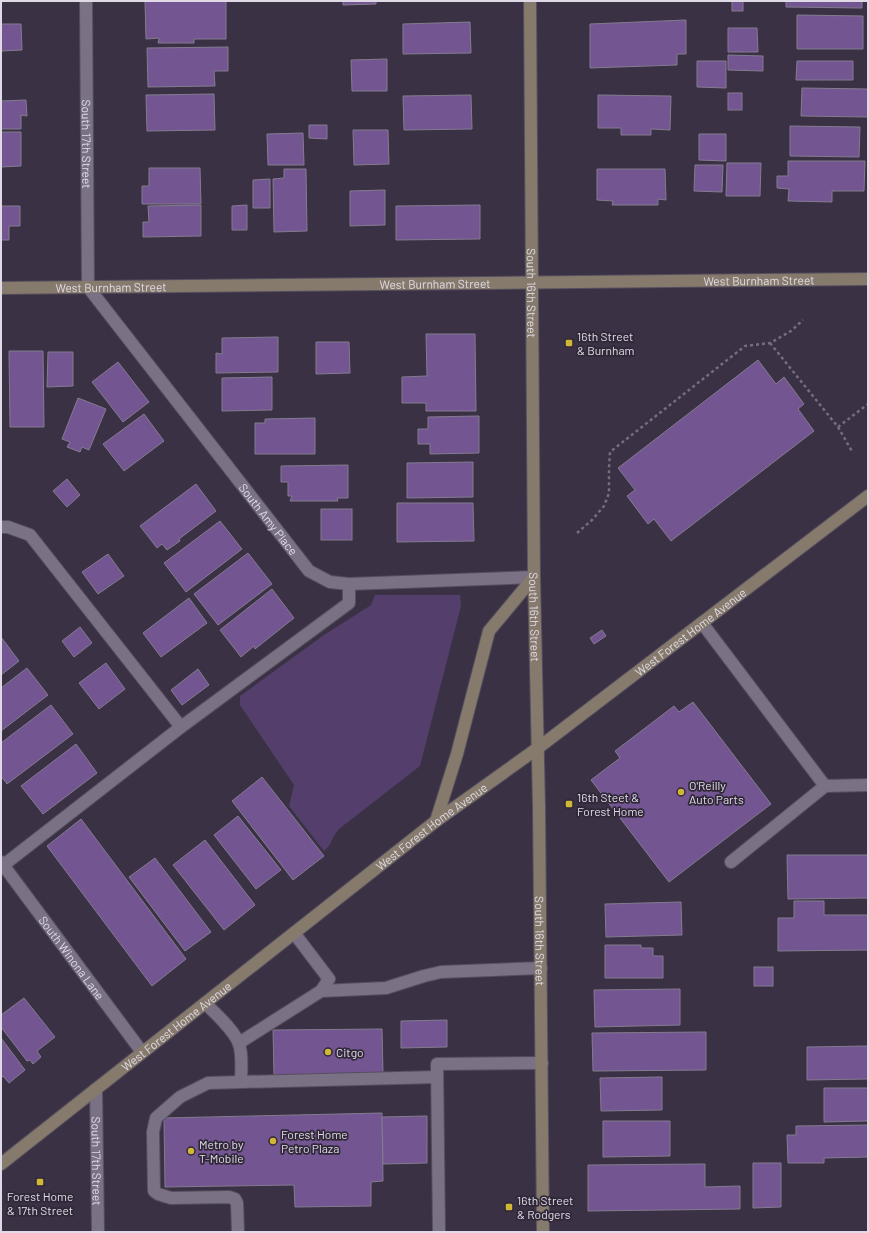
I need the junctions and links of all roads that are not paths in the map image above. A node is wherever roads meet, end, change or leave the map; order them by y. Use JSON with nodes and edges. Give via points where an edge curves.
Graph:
{"nodes":[{"id":1,"x":86,"y":1,"type":"edge"},
{"id":2,"x":530,"y":1,"type":"edge"},
{"id":3,"x":868,"y":278,"type":"edge"},
{"id":4,"x":532,"y":282,"type":"junction"},
{"id":5,"x":88,"y":287,"type":"junction"},
{"id":6,"x":1,"y":288,"type":"edge"},
{"id":7,"x":868,"y":496,"type":"edge"},
{"id":8,"x":1,"y":527,"type":"edge"},
{"id":9,"x":534,"y":577,"type":"junction"},
{"id":10,"x":349,"y":584,"type":"junction"},
{"id":11,"x":702,"y":623,"type":"junction"},
{"id":12,"x":181,"y":727,"type":"junction"},
{"id":13,"x":538,"y":748,"type":"junction"},
{"id":14,"x":868,"y":785,"type":"edge"},
{"id":15,"x":825,"y":786,"type":"junction"},
{"id":16,"x":436,"y":821,"type":"junction"},
{"id":17,"x":731,"y":862,"type":"dead end"},
{"id":18,"x":2,"y":865,"type":"edge"},
{"id":19,"x":294,"y":933,"type":"junction"},
{"id":20,"x":541,"y":968,"type":"junction"},
{"id":21,"x":322,"y":991,"type":"junction"},
{"id":22,"x":205,"y":1003,"type":"junction"},
{"id":23,"x":239,"y":1043,"type":"junction"},
{"id":24,"x":142,"y":1052,"type":"junction"},
{"id":25,"x":542,"y":1064,"type":"junction"},
{"id":26,"x":437,"y":1077,"type":"junction"},
{"id":27,"x":241,"y":1082,"type":"junction"},
{"id":28,"x":96,"y":1089,"type":"junction"},
{"id":29,"x":1,"y":1164,"type":"edge"},
{"id":30,"x":98,"y":1232,"type":"edge"},
{"id":31,"x":238,"y":1232,"type":"edge"},
{"id":32,"x":439,"y":1232,"type":"edge"},
{"id":33,"x":543,"y":1232,"type":"edge"}],
"edges":[{"from":1,"to":5,"type":"street","name":"South 17th Street"},
{"from":2,"to":4,"type":"main road","name":"South 16th Street"},
{"from":3,"to":4,"type":"main road","name":"West Burnham Street"},
{"from":4,"to":5,"type":"main road","name":"West Burnham Street"},
{"from":4,"to":9,"type":"main road","name":"South 16th Street"},
{"from":5,"to":6,"type":"main road","name":"West Burnham Street"},
{"from":5,"to":10,"type":"street","name":"South Amy Place","via":[[309,571],[330,582]]},
{"from":7,"to":11,"type":"main road","name":"West Forest Home Avenue"},
{"from":8,"to":12,"type":"street","via":[[30,535]]},
{"from":9,"to":10,"type":"street","name":"South Amy Place"},
{"from":9,"to":13,"type":"main road","name":"South 16th Street"},
{"from":9,"to":16,"type":"main road","via":[[489,631]]},
{"from":10,"to":12,"type":"street","via":[[349,603]]},
{"from":11,"to":13,"type":"main road","name":"West Forest Home Avenue"},
{"from":11,"to":15,"type":"street"},
{"from":12,"to":18,"type":"street"},
{"from":13,"to":16,"type":"main road","name":"West Forest Home Avenue"},
{"from":13,"to":20,"type":"main road","name":"South 16th Street"},
{"from":14,"to":15,"type":"street"},
{"from":15,"to":17,"type":"street"},
{"from":16,"to":19,"type":"main road","name":"West Forest Home Avenue"},
{"from":18,"to":24,"type":"street","name":"South Winona Lane"},
{"from":19,"to":21,"type":"street","via":[[329,979]]},
{"from":19,"to":22,"type":"main road","name":"West Forest Home Avenue"},
{"from":20,"to":21,"type":"street","via":[[441,972],[386,988]]},
{"from":20,"to":25,"type":"main road","name":"South 16th Street"},
{"from":21,"to":23,"type":"street"},
{"from":22,"to":23,"type":"street","via":[[225,1022]]},
{"from":22,"to":24,"type":"main road","name":"West Forest Home Avenue"},
{"from":23,"to":27,"type":"street"},
{"from":24,"to":28,"type":"main road","name":"West Forest Home Avenue"},
{"from":25,"to":26,"type":"street","via":[[436,1064]]},
{"from":25,"to":33,"type":"main road","name":"South 16th Street"},
{"from":26,"to":27,"type":"street"},
{"from":26,"to":32,"type":"street"},
{"from":27,"to":31,"type":"street","via":[[208,1083],[180,1097],[156,1118],[153,1132],[154,1191],[171,1198],[235,1199]]},
{"from":28,"to":29,"type":"main road","name":"West Forest Home Avenue"},
{"from":28,"to":30,"type":"street","name":"South 17th Street"}]}
